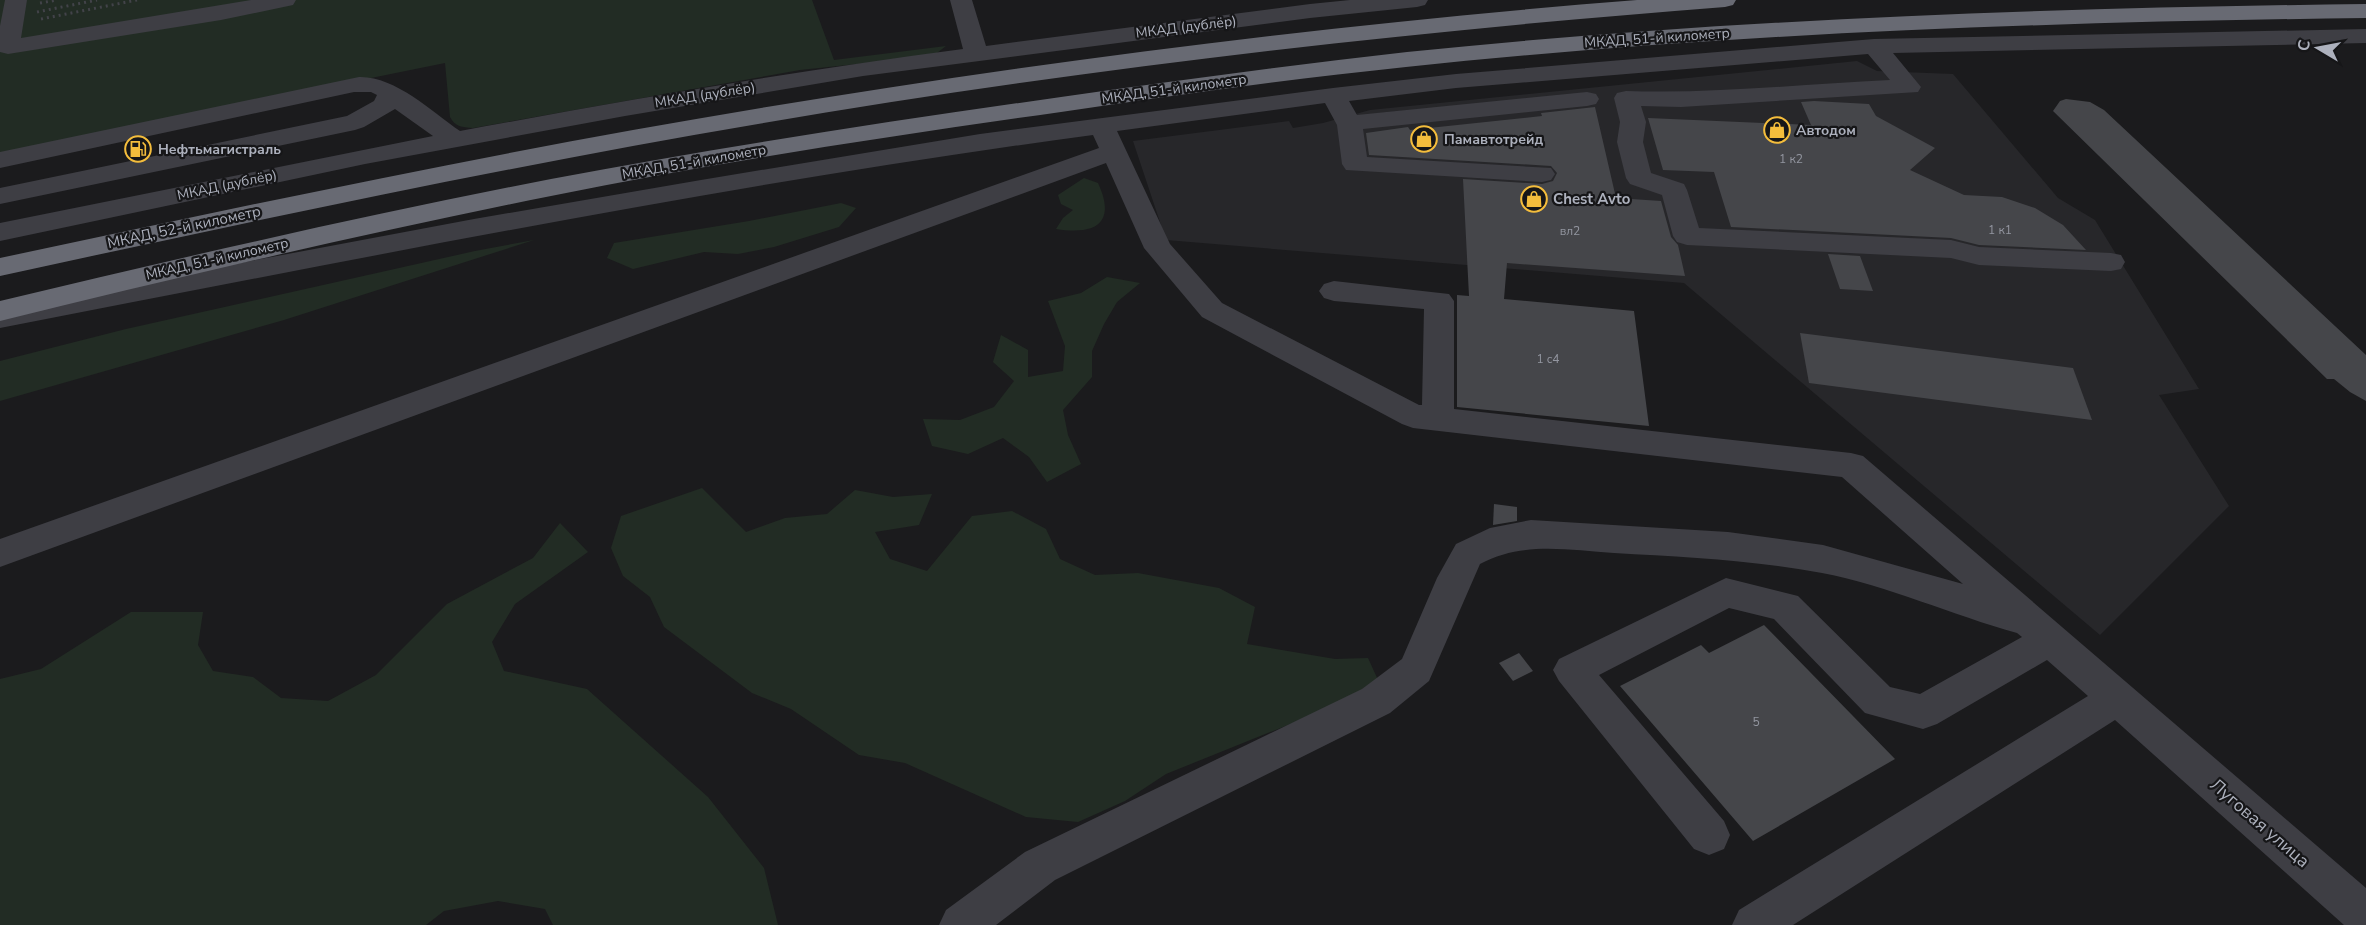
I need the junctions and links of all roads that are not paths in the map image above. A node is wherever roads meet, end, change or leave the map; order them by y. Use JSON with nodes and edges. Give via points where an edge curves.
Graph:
{"nodes":[{"id":1,"x":285,"y":0,"type":"edge"},
{"id":2,"x":961,"y":0,"type":"edge"},
{"id":3,"x":1417,"y":0,"type":"edge"},
{"id":4,"x":1725,"y":0,"type":"edge"},
{"id":5,"x":2366,"y":11,"type":"edge"},
{"id":6,"x":10,"y":28,"type":"edge"},
{"id":7,"x":2366,"y":36,"type":"edge"},
{"id":8,"x":1874,"y":46,"type":"junction"},
{"id":9,"x":976,"y":54,"type":"junction"},
{"id":10,"x":390,"y":94,"type":"junction"},
{"id":11,"x":1333,"y":95,"type":"junction"},
{"id":12,"x":1587,"y":99,"type":"dead end"},
{"id":13,"x":355,"y":123,"type":"junction"},
{"id":14,"x":1349,"y":123,"type":"junction"},
{"id":15,"x":455,"y":139,"type":"junction"},
{"id":16,"x":1107,"y":139,"type":"junction"},
{"id":17,"x":365,"y":156,"type":"junction"},
{"id":18,"x":0,"y":160,"type":"edge"},
{"id":19,"x":1542,"y":174,"type":"dead end"},
{"id":20,"x":0,"y":196,"type":"edge"},
{"id":21,"x":0,"y":232,"type":"edge"},
{"id":22,"x":2111,"y":262,"type":"dead end"},
{"id":23,"x":0,"y":267,"type":"edge"},
{"id":24,"x":1334,"y":291,"type":"dead end"},
{"id":25,"x":0,"y":310,"type":"edge"},
{"id":26,"x":0,"y":318,"type":"edge"},
{"id":27,"x":1438,"y":418,"type":"junction"},
{"id":28,"x":0,"y":553,"type":"edge"},
{"id":29,"x":2042,"y":631,"type":"junction"},
{"id":30,"x":2118,"y":698,"type":"junction"},
{"id":31,"x":1709,"y":835,"type":"dead end"},
{"id":32,"x":2366,"y":916,"type":"edge"},
{"id":33,"x":961,"y":925,"type":"edge"},
{"id":34,"x":1754,"y":925,"type":"edge"}],
"edges":[{"from":1,"to":6,"type":"street","via":[[211,15]]},
{"from":2,"to":9,"type":"street"},
{"from":3,"to":9,"type":"street","name":"МКАД (дублёр)"},
{"from":4,"to":23,"type":"highway","name":"МКАД, 52-й километр","via":[[1330,36],[979,81],[626,139],[369,188]]},
{"from":5,"to":25,"type":"highway","name":"МКАД, 51-й километр","via":[[2091,14],[1888,22],[1663,37],[1339,67],[985,114],[633,172],[273,245]]},
{"from":7,"to":8,"type":"street"},
{"from":8,"to":11,"type":"street","via":[[1527,74]]},
{"from":8,"to":22,"type":"street","via":[[1909,87],[1681,100],[1626,98],[1632,122],[1630,142],[1639,178],[1674,190],[1687,236],[1952,249],[1979,256]]},
{"from":9,"to":15,"type":"street","name":"МКАД (дублёр)","via":[[863,69]]},
{"from":10,"to":13,"type":"street","via":[[384,106]]},
{"from":10,"to":15,"type":"street"},
{"from":10,"to":18,"type":"street","via":[[378,86],[354,85]]},
{"from":11,"to":14,"type":"street"},
{"from":11,"to":16,"type":"street"},
{"from":12,"to":14,"type":"street"},
{"from":13,"to":17,"type":"street","via":[[373,126],[378,133],[376,143]]},
{"from":13,"to":20,"type":"street"},
{"from":14,"to":19,"type":"street","via":[[1355,164]]},
{"from":15,"to":17,"type":"street","name":"МКАД (дублёр)"},
{"from":16,"to":26,"type":"street","via":[[980,142],[474,228]]},
{"from":16,"to":27,"type":"street","name":"Луговая улица","via":[[1158,248],[1212,310],[1413,416]]},
{"from":16,"to":28,"type":"street"},
{"from":17,"to":21,"type":"street","name":"МКАД (дублёр)"},
{"from":24,"to":27,"type":"street","via":[[1439,301]]},
{"from":27,"to":29,"type":"street","name":"Луговая улица","via":[[1851,465]]},
{"from":29,"to":30,"type":"street","name":"Луговая улица"},
{"from":29,"to":31,"type":"street","via":[[1923,712],[1879,701],[1785,607],[1726,593],[1572,670]]},
{"from":29,"to":33,"type":"street","via":[[1934,590],[1811,558],[1728,546],[1531,534],[1490,542],[1468,554],[1416,670],[1376,701],[1040,866]]},
{"from":30,"to":32,"type":"street","name":"Луговая улица"},
{"from":30,"to":34,"type":"street"}]}
